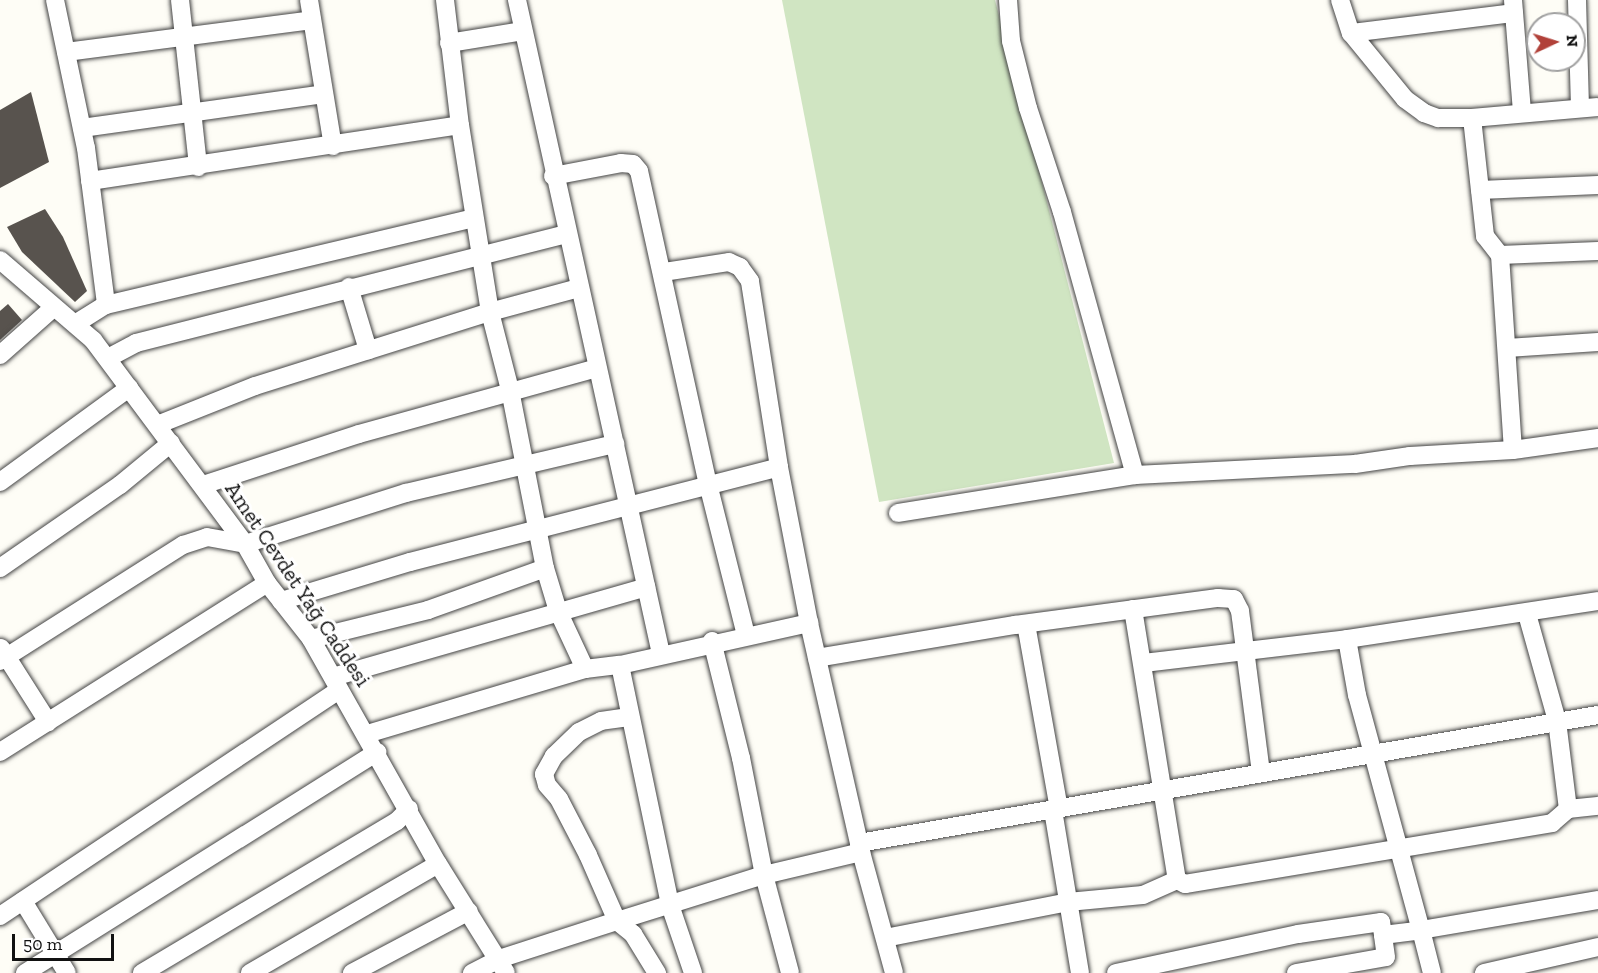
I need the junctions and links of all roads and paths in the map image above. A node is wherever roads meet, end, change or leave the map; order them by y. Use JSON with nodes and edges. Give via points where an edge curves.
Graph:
{"nodes":[{"id":1,"x":55,"y":0,"type":"edge"},
{"id":2,"x":180,"y":0,"type":"edge"},
{"id":3,"x":309,"y":0,"type":"edge"},
{"id":4,"x":446,"y":0,"type":"edge"},
{"id":5,"x":517,"y":0,"type":"edge"},
{"id":6,"x":1008,"y":0,"type":"edge"},
{"id":7,"x":1340,"y":0,"type":"edge"},
{"id":8,"x":1577,"y":0,"type":"edge"},
{"id":9,"x":1513,"y":7,"type":"edge"},
{"id":10,"x":312,"y":20,"type":"junction"},
{"id":11,"x":523,"y":31,"type":"junction"},
{"id":12,"x":1351,"y":33,"type":"junction"},
{"id":13,"x":184,"y":40,"type":"junction"},
{"id":14,"x":449,"y":43,"type":"junction"},
{"id":15,"x":66,"y":52,"type":"junction"},
{"id":16,"x":324,"y":94,"type":"junction"},
{"id":17,"x":1589,"y":107,"type":"edge"},
{"id":18,"x":192,"y":112,"type":"junction"},
{"id":19,"x":1522,"y":112,"type":"junction"},
{"id":20,"x":1472,"y":118,"type":"junction"},
{"id":21,"x":460,"y":125,"type":"junction"},
{"id":22,"x":82,"y":128,"type":"junction"},
{"id":23,"x":333,"y":146,"type":"junction"},
{"id":24,"x":198,"y":167,"type":"junction"},
{"id":25,"x":553,"y":176,"type":"junction"},
{"id":26,"x":90,"y":181,"type":"junction"},
{"id":27,"x":1598,"y":185,"type":"edge"},
{"id":28,"x":1480,"y":190,"type":"junction"},
{"id":29,"x":474,"y":218,"type":"junction"},
{"id":30,"x":566,"y":234,"type":"junction"},
{"id":31,"x":1598,"y":251,"type":"edge"},
{"id":32,"x":1500,"y":255,"type":"junction"},
{"id":33,"x":481,"y":256,"type":"junction"},
{"id":34,"x":0,"y":260,"type":"edge"},
{"id":35,"x":664,"y":272,"type":"junction"},
{"id":36,"x":349,"y":287,"type":"junction"},
{"id":37,"x":579,"y":288,"type":"junction"},
{"id":38,"x":106,"y":305,"type":"junction"},
{"id":39,"x":54,"y":306,"type":"junction"},
{"id":40,"x":490,"y":312,"type":"junction"},
{"id":41,"x":75,"y":324,"type":"junction"},
{"id":42,"x":1598,"y":342,"type":"edge"},
{"id":43,"x":1508,"y":348,"type":"junction"},
{"id":44,"x":368,"y":350,"type":"junction"},
{"id":45,"x":0,"y":355,"type":"edge"},
{"id":46,"x":108,"y":358,"type":"junction"},
{"id":47,"x":597,"y":368,"type":"junction"},
{"id":48,"x":129,"y":388,"type":"junction"},
{"id":49,"x":510,"y":390,"type":"junction"},
{"id":50,"x":157,"y":425,"type":"junction"},
{"id":51,"x":1598,"y":438,"type":"edge"},
{"id":52,"x":171,"y":443,"type":"junction"},
{"id":53,"x":615,"y":444,"type":"junction"},
{"id":54,"x":1513,"y":450,"type":"junction"},
{"id":55,"x":526,"y":466,"type":"junction"},
{"id":56,"x":779,"y":467,"type":"junction"},
{"id":57,"x":1135,"y":475,"type":"junction"},
{"id":58,"x":0,"y":482,"type":"edge"},
{"id":59,"x":708,"y":484,"type":"junction"},
{"id":60,"x":202,"y":485,"type":"junction"},
{"id":61,"x":628,"y":507,"type":"junction"},
{"id":62,"x":898,"y":513,"type":"dead end"},
{"id":63,"x":538,"y":530,"type":"junction"},
{"id":64,"x":245,"y":544,"type":"junction"},
{"id":65,"x":0,"y":568,"type":"edge"},
{"id":66,"x":545,"y":568,"type":"junction"},
{"id":67,"x":267,"y":583,"type":"junction"},
{"id":68,"x":646,"y":587,"type":"junction"},
{"id":69,"x":281,"y":601,"type":"junction"},
{"id":70,"x":1598,"y":601,"type":"edge"},
{"id":71,"x":1133,"y":609,"type":"junction"},
{"id":72,"x":558,"y":611,"type":"junction"},
{"id":73,"x":1527,"y":614,"type":"junction"},
{"id":74,"x":809,"y":623,"type":"junction"},
{"id":75,"x":1026,"y":624,"type":"junction"},
{"id":76,"x":746,"y":635,"type":"junction"},
{"id":77,"x":311,"y":639,"type":"junction"},
{"id":78,"x":1347,"y":639,"type":"junction"},
{"id":79,"x":712,"y":642,"type":"junction"},
{"id":80,"x":1245,"y":651,"type":"junction"},
{"id":81,"x":2,"y":654,"type":"edge"},
{"id":82,"x":661,"y":654,"type":"junction"},
{"id":83,"x":817,"y":658,"type":"junction"},
{"id":84,"x":1144,"y":663,"type":"junction"},
{"id":85,"x":620,"y":665,"type":"junction"},
{"id":86,"x":585,"y":669,"type":"junction"},
{"id":87,"x":336,"y":683,"type":"junction"},
{"id":88,"x":1598,"y":715,"type":"edge"},
{"id":89,"x":629,"y":717,"type":"junction"},
{"id":90,"x":1557,"y":721,"type":"junction"},
{"id":91,"x":48,"y":722,"type":"junction"},
{"id":92,"x":367,"y":734,"type":"junction"},
{"id":93,"x":0,"y":752,"type":"edge"},
{"id":94,"x":377,"y":752,"type":"junction"},
{"id":95,"x":1373,"y":753,"type":"junction"},
{"id":96,"x":1261,"y":772,"type":"junction"},
{"id":97,"x":1162,"y":790,"type":"junction"},
{"id":98,"x":1598,"y":806,"type":"edge"},
{"id":99,"x":409,"y":808,"type":"junction"},
{"id":100,"x":1056,"y":809,"type":"junction"},
{"id":101,"x":1568,"y":809,"type":"junction"},
{"id":102,"x":860,"y":848,"type":"junction"},
{"id":103,"x":1399,"y":848,"type":"junction"},
{"id":104,"x":438,"y":864,"type":"junction"},
{"id":105,"x":764,"y":875,"type":"junction"},
{"id":106,"x":1177,"y":880,"type":"junction"},
{"id":107,"x":1598,"y":900,"type":"edge"},
{"id":108,"x":23,"y":901,"type":"junction"},
{"id":109,"x":1068,"y":902,"type":"junction"},
{"id":110,"x":669,"y":905,"type":"junction"},
{"id":111,"x":469,"y":911,"type":"junction"},
{"id":112,"x":0,"y":916,"type":"edge"},
{"id":113,"x":617,"y":921,"type":"junction"},
{"id":114,"x":1421,"y":930,"type":"junction"},
{"id":115,"x":1383,"y":935,"type":"junction"},
{"id":116,"x":885,"y":938,"type":"junction"},
{"id":117,"x":1598,"y":947,"type":"edge"},
{"id":118,"x":55,"y":954,"type":"junction"},
{"id":119,"x":503,"y":966,"type":"edge"},
{"id":120,"x":25,"y":973,"type":"edge"},
{"id":121,"x":67,"y":973,"type":"edge"},
{"id":122,"x":142,"y":973,"type":"edge"},
{"id":123,"x":250,"y":973,"type":"edge"},
{"id":124,"x":352,"y":973,"type":"edge"},
{"id":125,"x":472,"y":973,"type":"edge"},
{"id":126,"x":657,"y":973,"type":"edge"},
{"id":127,"x":693,"y":973,"type":"edge"},
{"id":128,"x":790,"y":973,"type":"edge"},
{"id":129,"x":894,"y":973,"type":"edge"},
{"id":130,"x":1080,"y":973,"type":"edge"},
{"id":131,"x":1116,"y":973,"type":"edge"},
{"id":132,"x":1296,"y":973,"type":"edge"},
{"id":133,"x":1432,"y":973,"type":"edge"},
{"id":134,"x":1484,"y":973,"type":"edge"}],
"edges":[{"from":1,"to":15,"type":"street"},
{"from":2,"to":13,"type":"street"},
{"from":3,"to":10,"type":"street"},
{"from":4,"to":14,"type":"street"},
{"from":5,"to":11,"type":"street"},
{"from":6,"to":57,"type":"street","via":[[1011,41],[1022,86]]},
{"from":7,"to":12,"type":"street"},
{"from":8,"to":17,"type":"street"},
{"from":9,"to":12,"type":"street"},
{"from":9,"to":19,"type":"street"},
{"from":10,"to":13,"type":"street"},
{"from":10,"to":16,"type":"street"},
{"from":11,"to":14,"type":"street"},
{"from":11,"to":25,"type":"street"},
{"from":12,"to":20,"type":"street","via":[[1398,91],[1424,113],[1438,118]]},
{"from":13,"to":15,"type":"street"},
{"from":13,"to":18,"type":"street"},
{"from":14,"to":21,"type":"street"},
{"from":15,"to":22,"type":"street"},
{"from":16,"to":18,"type":"street"},
{"from":16,"to":23,"type":"street"},
{"from":17,"to":19,"type":"street"},
{"from":18,"to":22,"type":"street"},
{"from":18,"to":24,"type":"street"},
{"from":19,"to":20,"type":"street"},
{"from":20,"to":28,"type":"street"},
{"from":21,"to":23,"type":"street"},
{"from":21,"to":29,"type":"street"},
{"from":22,"to":26,"type":"street"},
{"from":23,"to":24,"type":"street"},
{"from":24,"to":26,"type":"street"},
{"from":25,"to":30,"type":"street"},
{"from":25,"to":35,"type":"street","via":[[633,164],[639,171]]},
{"from":26,"to":38,"type":"street"},
{"from":27,"to":28,"type":"street"},
{"from":28,"to":32,"type":"street","via":[[1485,236]]},
{"from":29,"to":33,"type":"street"},
{"from":29,"to":38,"type":"street"},
{"from":30,"to":33,"type":"street"},
{"from":30,"to":37,"type":"street"},
{"from":31,"to":32,"type":"street"},
{"from":32,"to":43,"type":"street"},
{"from":33,"to":36,"type":"street"},
{"from":33,"to":40,"type":"street"},
{"from":34,"to":39,"type":"street","name":"Amet Cevdet Yağ Caddesi"},
{"from":35,"to":56,"type":"street","via":[[729,262],[748,275]]},
{"from":35,"to":59,"type":"street"},
{"from":36,"to":44,"type":"street"},
{"from":36,"to":46,"type":"street","via":[[136,343]]},
{"from":37,"to":40,"type":"street"},
{"from":37,"to":47,"type":"street"},
{"from":38,"to":41,"type":"street"},
{"from":39,"to":41,"type":"street","name":"Amet Cevdet Yağ Caddesi"},
{"from":39,"to":45,"type":"street"},
{"from":40,"to":44,"type":"street"},
{"from":40,"to":49,"type":"street"},
{"from":41,"to":46,"type":"street","name":"Amet Cevdet Yağ Caddesi"},
{"from":42,"to":43,"type":"street"},
{"from":43,"to":54,"type":"street"},
{"from":44,"to":50,"type":"street","via":[[255,386]]},
{"from":46,"to":48,"type":"street","name":"Amet Cevdet Yağ Caddesi"},
{"from":47,"to":49,"type":"street"},
{"from":47,"to":53,"type":"street"},
{"from":48,"to":50,"type":"street","name":"Amet Cevdet Yağ Caddesi"},
{"from":48,"to":58,"type":"street"},
{"from":49,"to":55,"type":"street"},
{"from":49,"to":60,"type":"street"},
{"from":50,"to":52,"type":"street","name":"Amet Cevdet Yağ Caddesi"},
{"from":51,"to":54,"type":"street"},
{"from":52,"to":60,"type":"street","name":"Amet Cevdet Yağ Caddesi"},
{"from":52,"to":65,"type":"street","via":[[120,485]]},
{"from":53,"to":55,"type":"street"},
{"from":53,"to":61,"type":"street"},
{"from":54,"to":57,"type":"street"},
{"from":55,"to":63,"type":"street"},
{"from":55,"to":64,"type":"street","via":[[406,493]]},
{"from":56,"to":59,"type":"street"},
{"from":56,"to":74,"type":"street"},
{"from":57,"to":62,"type":"street"},
{"from":59,"to":61,"type":"street"},
{"from":59,"to":76,"type":"street"},
{"from":60,"to":64,"type":"street","name":"Amet Cevdet Yağ Caddesi"},
{"from":61,"to":63,"type":"street"},
{"from":61,"to":68,"type":"street"},
{"from":63,"to":66,"type":"street"},
{"from":63,"to":69,"type":"street","via":[[410,562]]},
{"from":64,"to":67,"type":"street","name":"Amet Cevdet Yağ Caddesi"},
{"from":64,"to":81,"type":"street","via":[[207,537],[183,545]]},
{"from":66,"to":72,"type":"street"},
{"from":66,"to":77,"type":"street","via":[[428,610]]},
{"from":67,"to":69,"type":"street","name":"Amet Cevdet Yağ Caddesi"},
{"from":67,"to":91,"type":"street"},
{"from":68,"to":72,"type":"street"},
{"from":68,"to":82,"type":"street"},
{"from":69,"to":77,"type":"street","name":"Amet Cevdet Yağ Caddesi"},
{"from":70,"to":73,"type":"street"},
{"from":71,"to":75,"type":"street"},
{"from":71,"to":80,"type":"street","via":[[1218,597],[1234,599]]},
{"from":71,"to":84,"type":"street"},
{"from":72,"to":86,"type":"street"},
{"from":72,"to":87,"type":"street"},
{"from":73,"to":78,"type":"street"},
{"from":73,"to":90,"type":"street"},
{"from":74,"to":76,"type":"street"},
{"from":74,"to":83,"type":"street"},
{"from":75,"to":83,"type":"street"},
{"from":75,"to":100,"type":"street"},
{"from":76,"to":79,"type":"street"},
{"from":77,"to":87,"type":"street","name":"Amet Cevdet Yağ Caddesi"},
{"from":78,"to":80,"type":"street"},
{"from":78,"to":95,"type":"street"},
{"from":79,"to":82,"type":"street"},
{"from":79,"to":105,"type":"street","via":[[741,758]]},
{"from":80,"to":84,"type":"street"},
{"from":80,"to":96,"type":"street"},
{"from":81,"to":91,"type":"street"},
{"from":82,"to":85,"type":"street"},
{"from":83,"to":102,"type":"street"},
{"from":84,"to":97,"type":"street","via":[[1142,683]]},
{"from":85,"to":86,"type":"street"},
{"from":85,"to":89,"type":"street"},
{"from":86,"to":92,"type":"street"},
{"from":87,"to":92,"type":"street","name":"Amet Cevdet Yağ Caddesi"},
{"from":87,"to":108,"type":"street"},
{"from":88,"to":90,"type":"street"},
{"from":89,"to":110,"type":"street"},
{"from":89,"to":113,"type":"street","via":[[601,721],[579,732],[554,756],[544,774],[588,855]]},
{"from":90,"to":95,"type":"street"},
{"from":90,"to":101,"type":"street"},
{"from":91,"to":93,"type":"street"},
{"from":92,"to":94,"type":"street","name":"Amet Cevdet Yağ Caddesi"},
{"from":94,"to":99,"type":"street","name":"Amet Cevdet Yağ Caddesi"},
{"from":94,"to":118,"type":"street"},
{"from":95,"to":96,"type":"street"},
{"from":95,"to":103,"type":"street"},
{"from":96,"to":97,"type":"street"},
{"from":97,"to":100,"type":"street"},
{"from":97,"to":106,"type":"street"},
{"from":98,"to":101,"type":"street"},
{"from":99,"to":104,"type":"street","name":"Amet Cevdet Yağ Caddesi"},
{"from":99,"to":122,"type":"street","via":[[397,821]]},
{"from":100,"to":102,"type":"street"},
{"from":100,"to":109,"type":"street"},
{"from":101,"to":103,"type":"street","via":[[1552,823]]},
{"from":102,"to":105,"type":"street"},
{"from":102,"to":116,"type":"street"},
{"from":103,"to":106,"type":"street","via":[[1205,882],[1185,884]]},
{"from":103,"to":114,"type":"street"},
{"from":104,"to":111,"type":"street","name":"Amet Cevdet Yağ Caddesi"},
{"from":104,"to":123,"type":"street"},
{"from":105,"to":110,"type":"street"},
{"from":105,"to":128,"type":"street"},
{"from":106,"to":109,"type":"street","via":[[1143,895]]},
{"from":107,"to":114,"type":"street"},
{"from":108,"to":112,"type":"street"},
{"from":108,"to":118,"type":"street"},
{"from":109,"to":116,"type":"street"},
{"from":109,"to":130,"type":"street"},
{"from":110,"to":113,"type":"street"},
{"from":110,"to":127,"type":"street"},
{"from":111,"to":119,"type":"street","name":"Amet Cevdet Yağ Caddesi"},
{"from":111,"to":124,"type":"street"},
{"from":113,"to":119,"type":"street"},
{"from":113,"to":126,"type":"street","via":[[633,934]]},
{"from":114,"to":115,"type":"street"},
{"from":114,"to":133,"type":"street"},
{"from":115,"to":131,"type":"street","via":[[1381,922],[1298,934]]},
{"from":115,"to":132,"type":"street","via":[[1386,957]]},
{"from":116,"to":129,"type":"street"},
{"from":117,"to":134,"type":"street"},
{"from":118,"to":120,"type":"street"},
{"from":118,"to":121,"type":"street"},
{"from":119,"to":125,"type":"street"}]}
